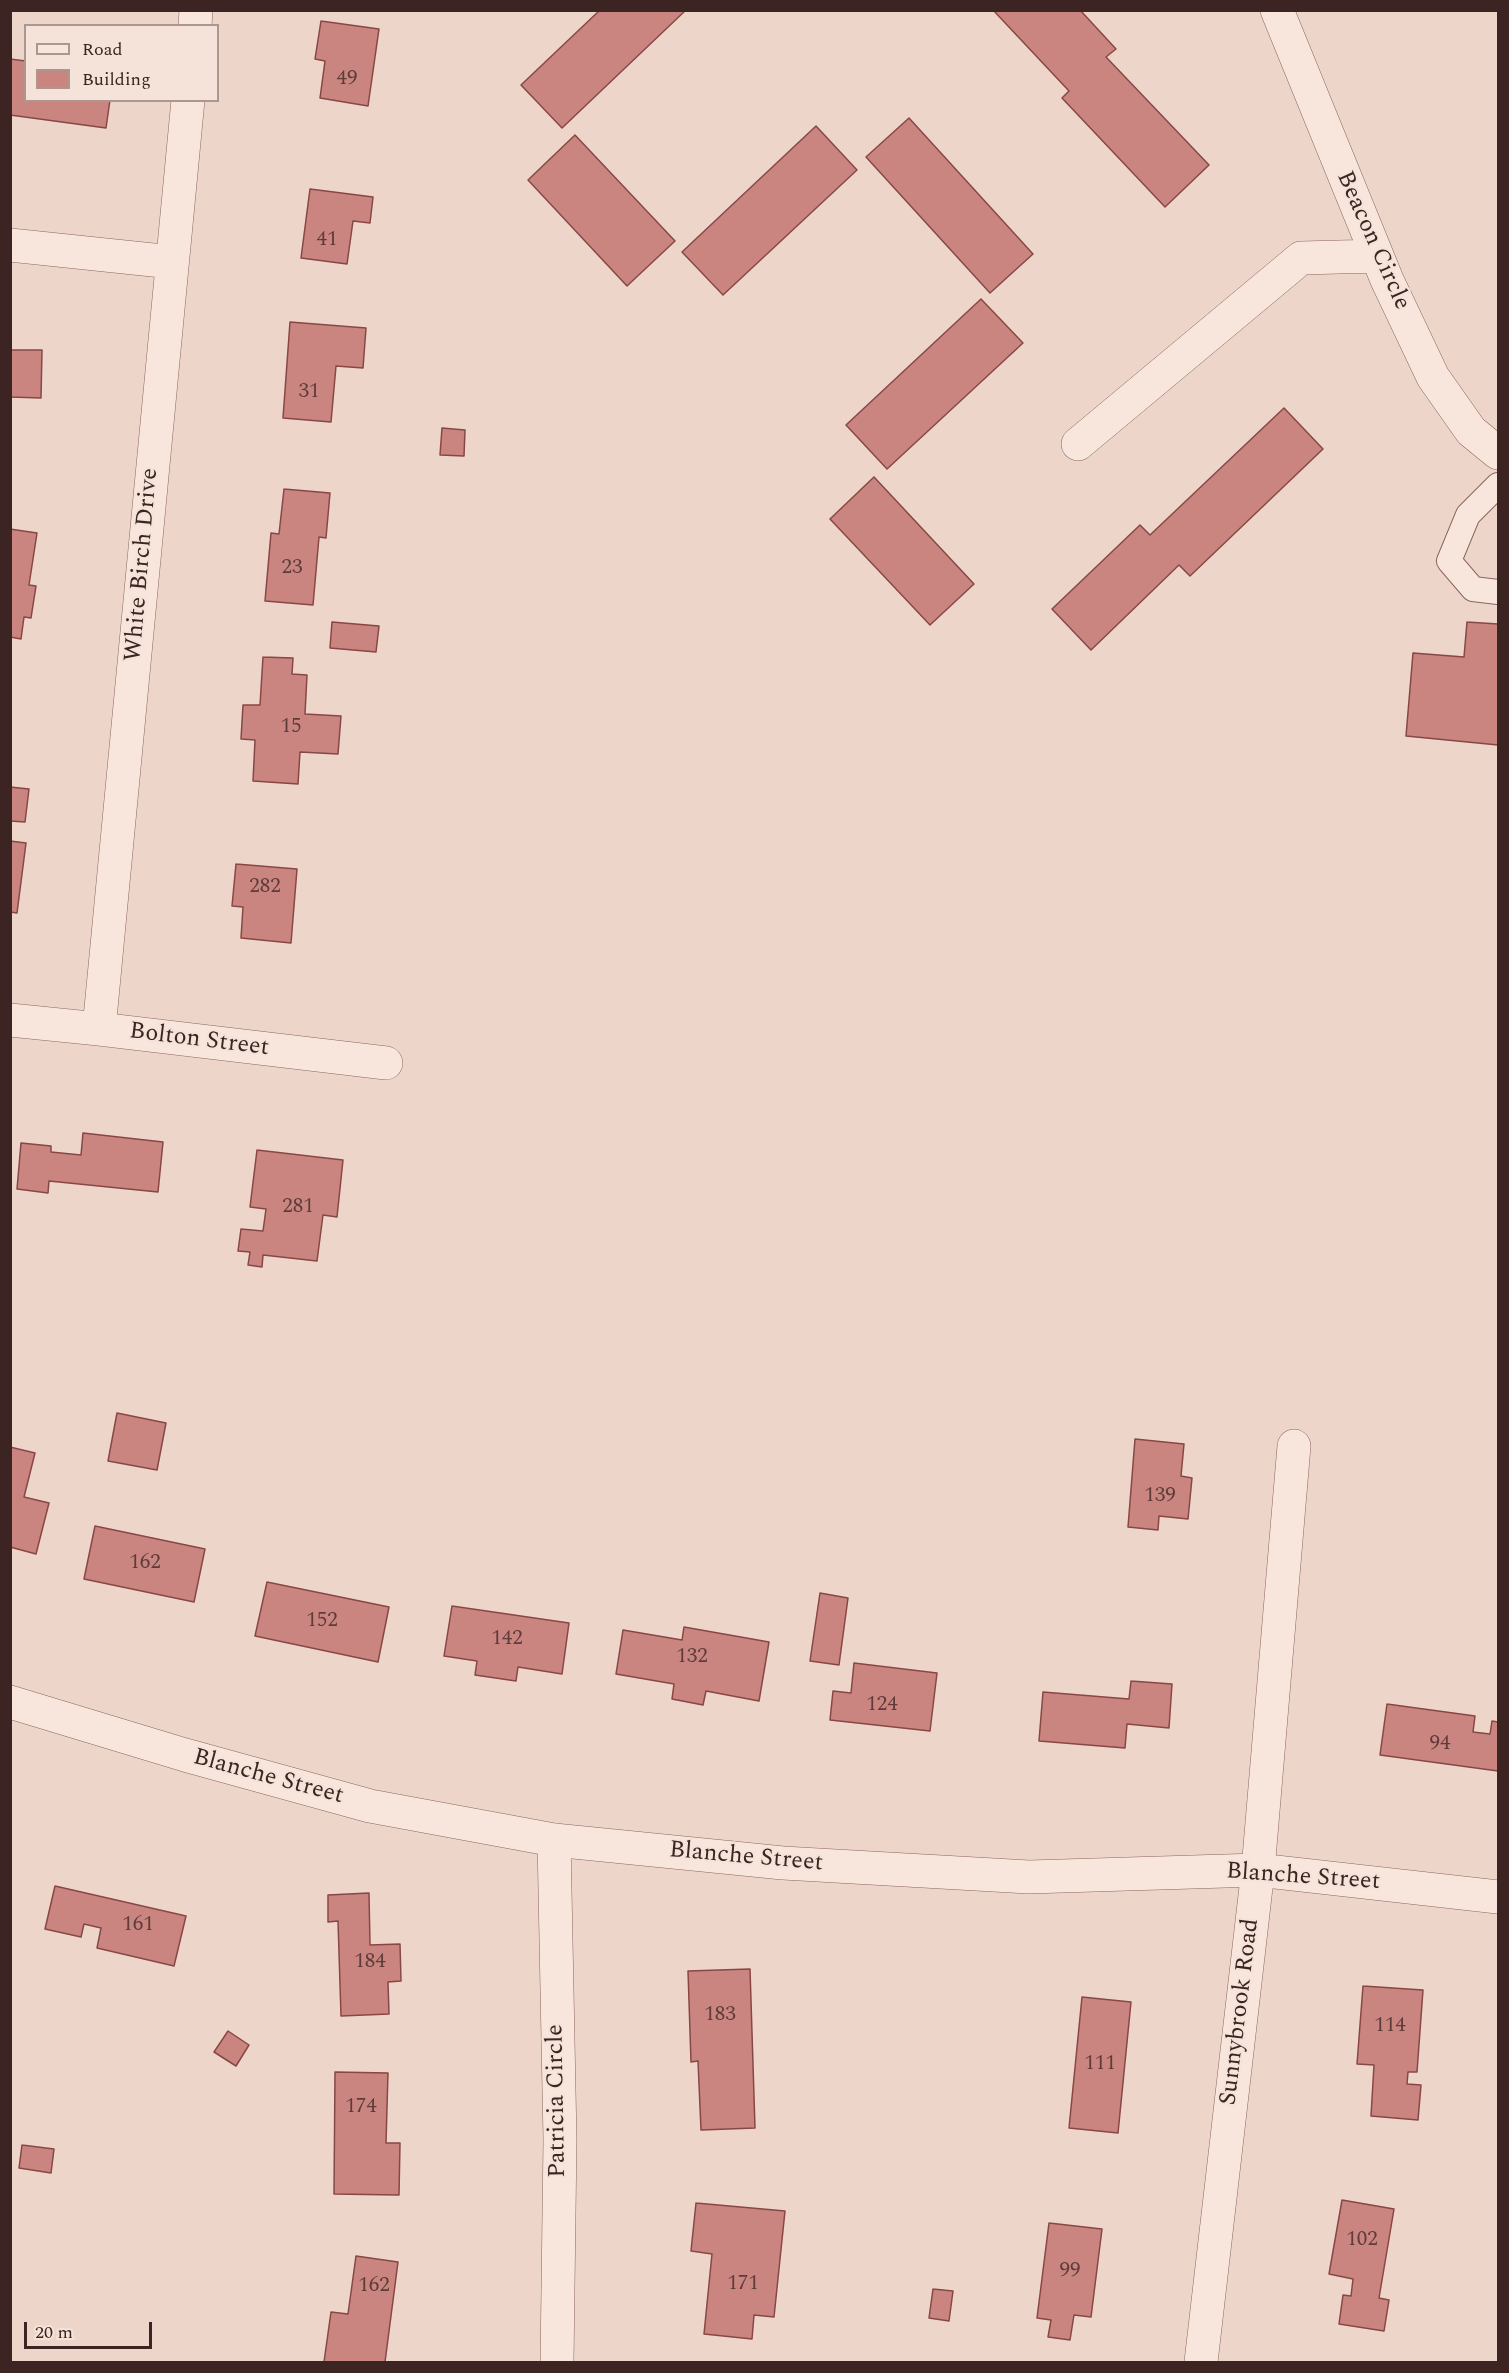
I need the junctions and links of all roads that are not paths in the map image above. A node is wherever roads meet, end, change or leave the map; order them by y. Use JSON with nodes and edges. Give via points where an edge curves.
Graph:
{"nodes":[{"id":1,"x":1277,"y":10,"type":"edge"},
{"id":2,"x":188,"y":102,"type":"edge"},
{"id":3,"x":10,"y":245,"type":"edge"},
{"id":4,"x":1377,"y":256,"type":"junction"},
{"id":5,"x":172,"y":262,"type":"junction"},
{"id":6,"x":1078,"y":444,"type":"dead end"},
{"id":7,"x":1498,"y":453,"type":"edge"},
{"id":8,"x":1498,"y":485,"type":"edge"},
{"id":9,"x":1498,"y":592,"type":"edge"},
{"id":10,"x":10,"y":1020,"type":"edge"},
{"id":11,"x":99,"y":1029,"type":"junction"},
{"id":12,"x":386,"y":1063,"type":"dead end"},
{"id":13,"x":1294,"y":1446,"type":"dead end"},
{"id":14,"x":10,"y":1702,"type":"edge"},
{"id":15,"x":554,"y":1840,"type":"junction"},
{"id":16,"x":1258,"y":1870,"type":"junction"},
{"id":17,"x":1498,"y":1897,"type":"edge"},
{"id":18,"x":557,"y":2362,"type":"edge"},
{"id":19,"x":1201,"y":2362,"type":"edge"}],
"edges":[{"from":1,"to":4,"type":"street","name":"Beacon Circle"},
{"from":2,"to":5,"type":"street","name":"White Birch Drive"},
{"from":3,"to":5,"type":"street"},
{"from":4,"to":6,"type":"street","via":[[1300,258]]},
{"from":4,"to":7,"type":"street","name":"Beacon Circle","via":[[1433,377],[1471,431]]},
{"from":5,"to":11,"type":"street","name":"White Birch Drive"},
{"from":8,"to":9,"type":"lane","via":[[1468,515],[1449,561],[1473,589]]},
{"from":10,"to":11,"type":"street","name":"Bolton Street"},
{"from":11,"to":12,"type":"street","name":"Bolton Street"},
{"from":13,"to":16,"type":"street","name":"Sunnybrook Road"},
{"from":14,"to":15,"type":"street","name":"Blanche Street","via":[[370,1806]]},
{"from":15,"to":16,"type":"street","name":"Blanche Street","via":[[783,1863],[1029,1877]]},
{"from":15,"to":18,"type":"street","name":"Patricia Circle","via":[[560,2140]]},
{"from":16,"to":17,"type":"street","name":"Blanche Street"},
{"from":16,"to":19,"type":"street","name":"Sunnybrook Road"}]}
